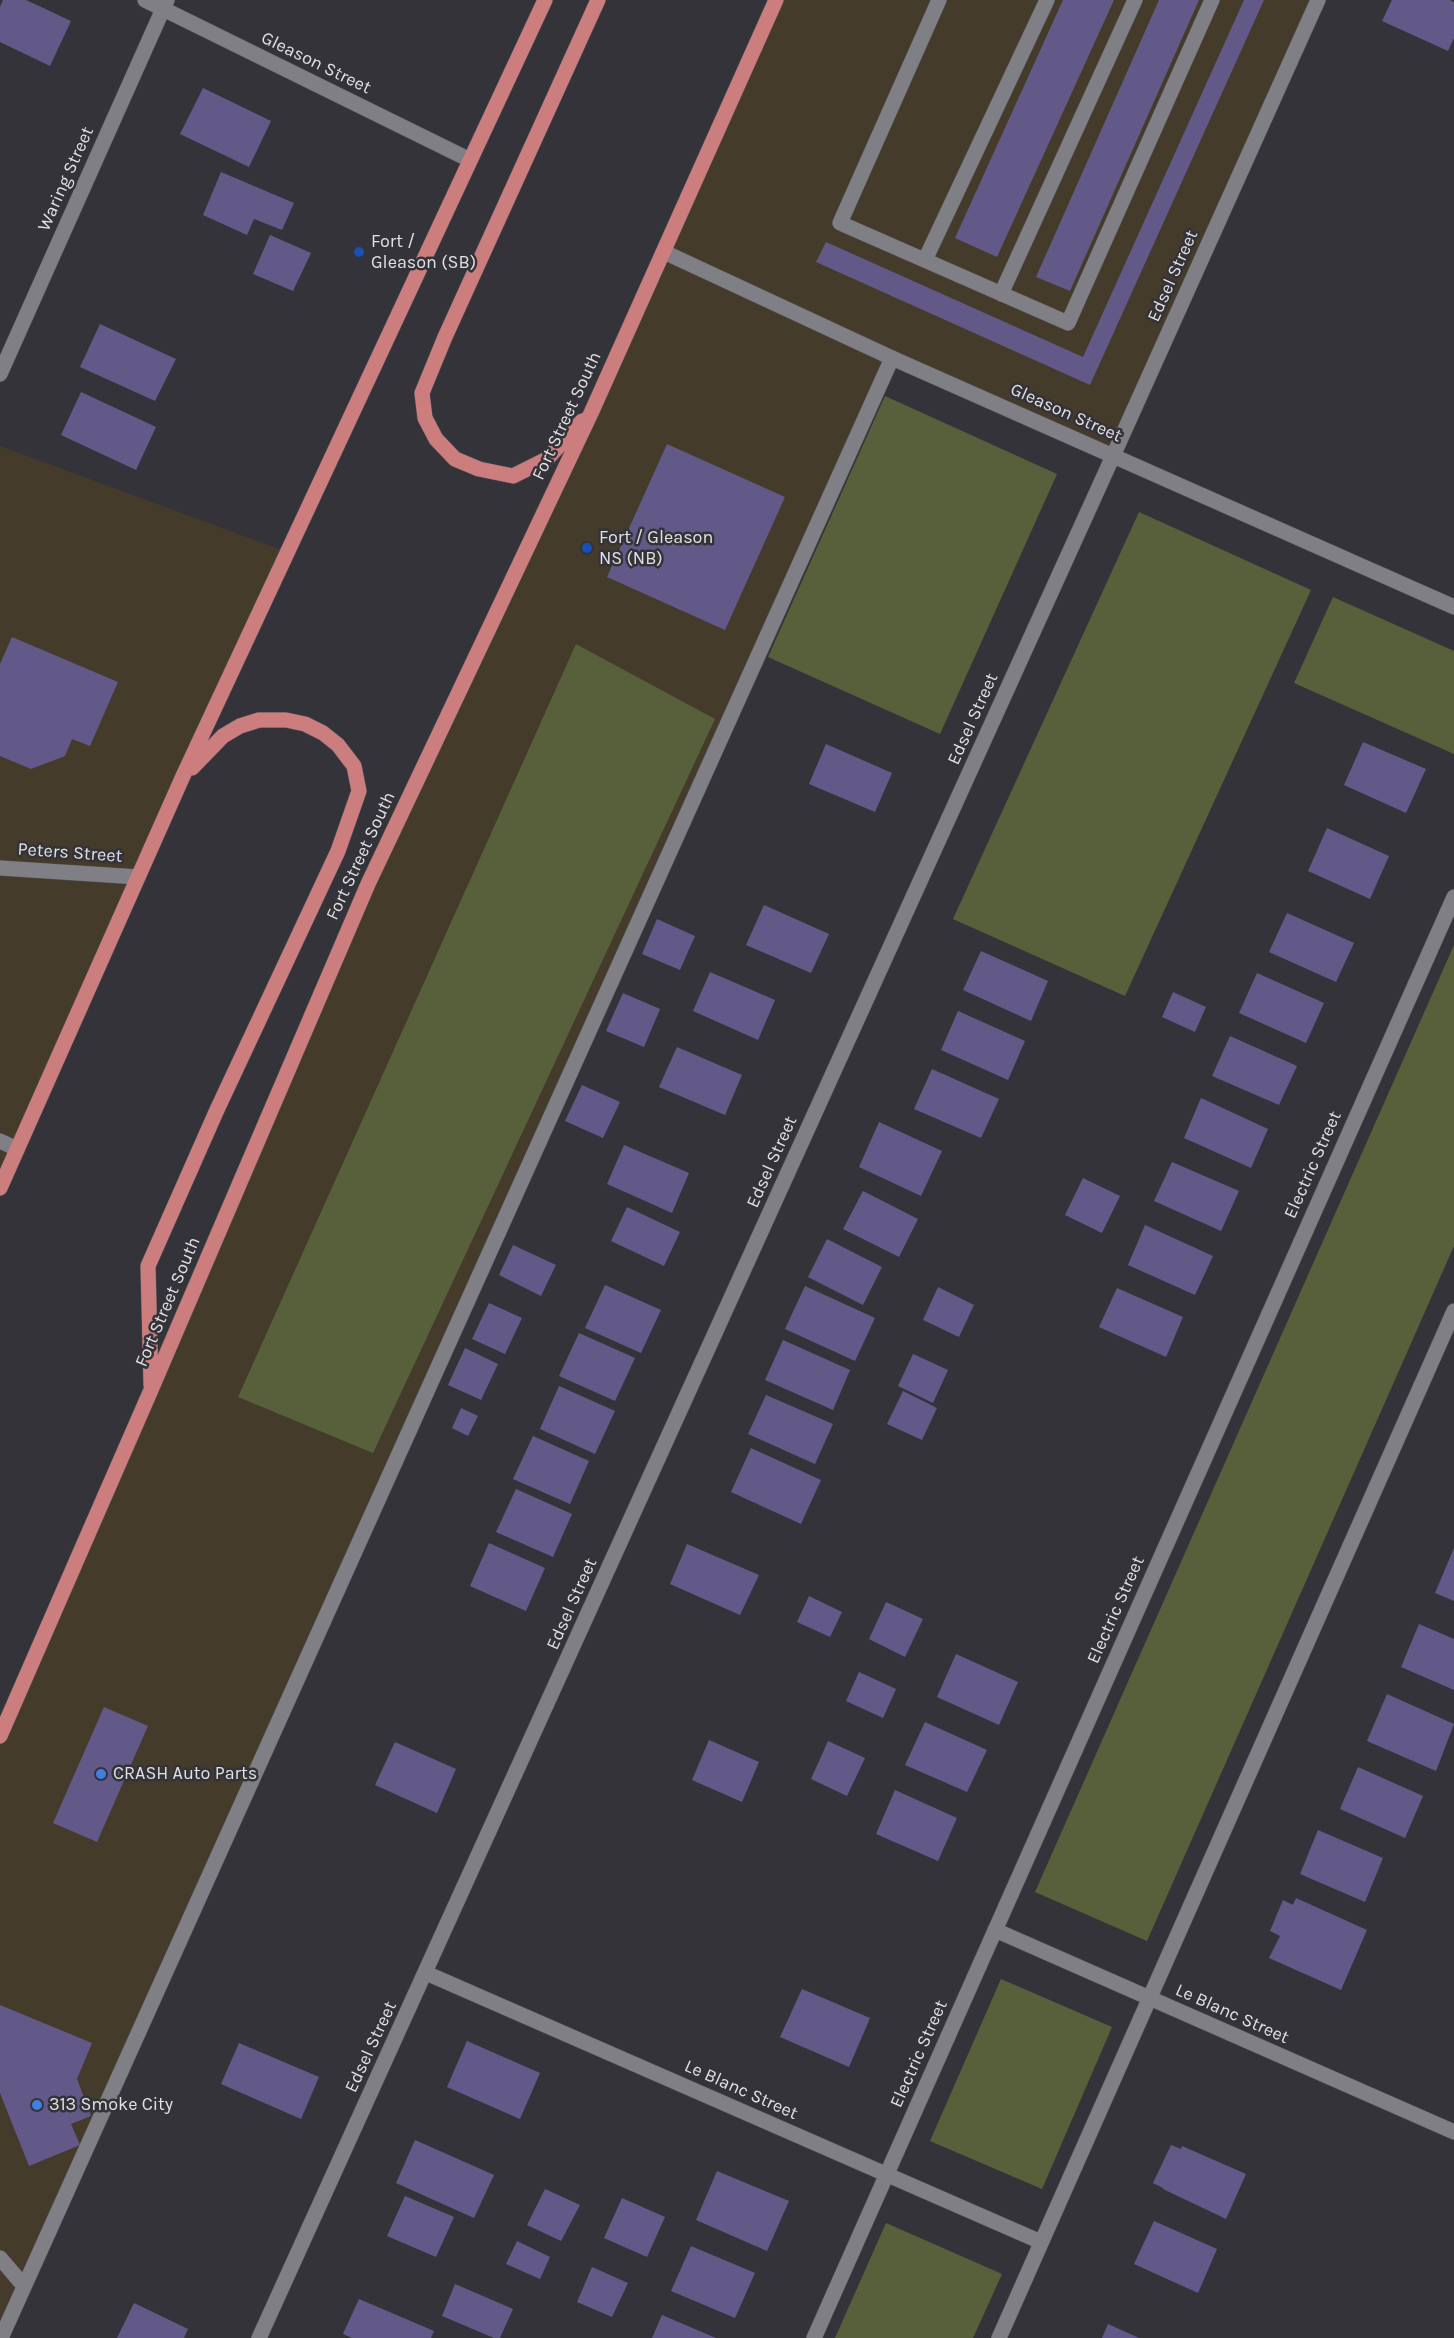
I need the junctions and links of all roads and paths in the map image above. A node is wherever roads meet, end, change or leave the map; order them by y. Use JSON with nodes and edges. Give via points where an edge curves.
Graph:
{"nodes":[{"id":1,"x":145,"y":0,"type":"edge"},
{"id":2,"x":544,"y":0,"type":"edge"},
{"id":3,"x":598,"y":0,"type":"edge"},
{"id":4,"x":776,"y":0,"type":"edge"},
{"id":5,"x":939,"y":0,"type":"edge"},
{"id":6,"x":1047,"y":0,"type":"edge"},
{"id":7,"x":1135,"y":0,"type":"edge"},
{"id":8,"x":1212,"y":0,"type":"edge"},
{"id":9,"x":1318,"y":0,"type":"edge"},
{"id":10,"x":165,"y":4,"type":"edge"},
{"id":11,"x":471,"y":160,"type":"junction"},
{"id":12,"x":664,"y":252,"type":"junction"},
{"id":13,"x":925,"y":260,"type":"junction"},
{"id":14,"x":1001,"y":294,"type":"junction"},
{"id":15,"x":892,"y":358,"type":"junction"},
{"id":16,"x":0,"y":374,"type":"edge"},
{"id":17,"x":591,"y":411,"type":"junction"},
{"id":18,"x":1113,"y":456,"type":"junction"},
{"id":19,"x":1454,"y":607,"type":"edge"},
{"id":20,"x":183,"y":776,"type":"junction"},
{"id":21,"x":0,"y":868,"type":"edge"},
{"id":22,"x":138,"y":878,"type":"junction"},
{"id":23,"x":1454,"y":897,"type":"edge"},
{"id":24,"x":0,"y":1141,"type":"edge"},
{"id":25,"x":17,"y":1149,"type":"junction"},
{"id":26,"x":0,"y":1188,"type":"edge"},
{"id":27,"x":1454,"y":1311,"type":"edge"},
{"id":28,"x":151,"y":1390,"type":"junction"},
{"id":29,"x":0,"y":1736,"type":"edge"},
{"id":30,"x":995,"y":1930,"type":"junction"},
{"id":31,"x":426,"y":1973,"type":"junction"},
{"id":32,"x":1149,"y":1999,"type":"junction"},
{"id":33,"x":1454,"y":2132,"type":"edge"},
{"id":34,"x":886,"y":2174,"type":"junction"},
{"id":35,"x":1041,"y":2242,"type":"junction"},
{"id":36,"x":0,"y":2258,"type":"edge"},
{"id":37,"x":24,"y":2286,"type":"junction"},
{"id":38,"x":1,"y":2338,"type":"edge"},
{"id":39,"x":259,"y":2338,"type":"edge"},
{"id":40,"x":814,"y":2338,"type":"edge"},
{"id":41,"x":999,"y":2338,"type":"edge"}],
"edges":[{"from":1,"to":10,"type":"street","name":"Gleason Street"},
{"from":2,"to":11,"type":"main road"},
{"from":3,"to":17,"type":"main road","via":[[422,393],[425,418],[436,439],[455,459],[513,476],[547,459]]},
{"from":4,"to":12,"type":"main road","name":"Fort Street South"},
{"from":5,"to":13,"type":"street","via":[[840,223]]},
{"from":6,"to":13,"type":"street"},
{"from":7,"to":14,"type":"street"},
{"from":8,"to":14,"type":"street","via":[[1068,323]]},
{"from":9,"to":18,"type":"street","name":"Edsel Street"},
{"from":10,"to":11,"type":"street","name":"Gleason Street"},
{"from":10,"to":16,"type":"street","name":"Waring Street"},
{"from":11,"to":20,"type":"main road"},
{"from":12,"to":15,"type":"street","name":"Gleason Street"},
{"from":12,"to":17,"type":"main road","name":"Fort Street South"},
{"from":13,"to":14,"type":"street"},
{"from":15,"to":18,"type":"street","name":"Gleason Street"},
{"from":15,"to":37,"type":"street"},
{"from":17,"to":28,"type":"main road","name":"Fort Street South","via":[[368,884]]},
{"from":18,"to":19,"type":"street","name":"Gleason Street"},
{"from":18,"to":31,"type":"street","name":"Edsel Street"},
{"from":20,"to":22,"type":"main road"},
{"from":20,"to":28,"type":"main road","via":[[223,736],[240,726],[259,720],[286,720],[305,724],[338,745],[354,766],[359,791],[338,851],[148,1266]]},
{"from":21,"to":22,"type":"street","name":"Peters Street"},
{"from":22,"to":25,"type":"main road"},
{"from":23,"to":30,"type":"street","name":"Electric Street"},
{"from":24,"to":25,"type":"street"},
{"from":25,"to":26,"type":"main road"},
{"from":27,"to":32,"type":"street"},
{"from":28,"to":29,"type":"main road","name":"Fort Street South"},
{"from":30,"to":32,"type":"street","name":"Le Blanc Street"},
{"from":30,"to":34,"type":"street","name":"Electric Street"},
{"from":31,"to":34,"type":"street","name":"Le Blanc Street"},
{"from":31,"to":39,"type":"street","name":"Edsel Street"},
{"from":32,"to":33,"type":"street","name":"Le Blanc Street"},
{"from":32,"to":35,"type":"street"},
{"from":34,"to":35,"type":"street","name":"Le Blanc Street"},
{"from":34,"to":40,"type":"street","name":"Electric Street"},
{"from":35,"to":41,"type":"street"},
{"from":36,"to":37,"type":"street"},
{"from":37,"to":38,"type":"street"}]}
